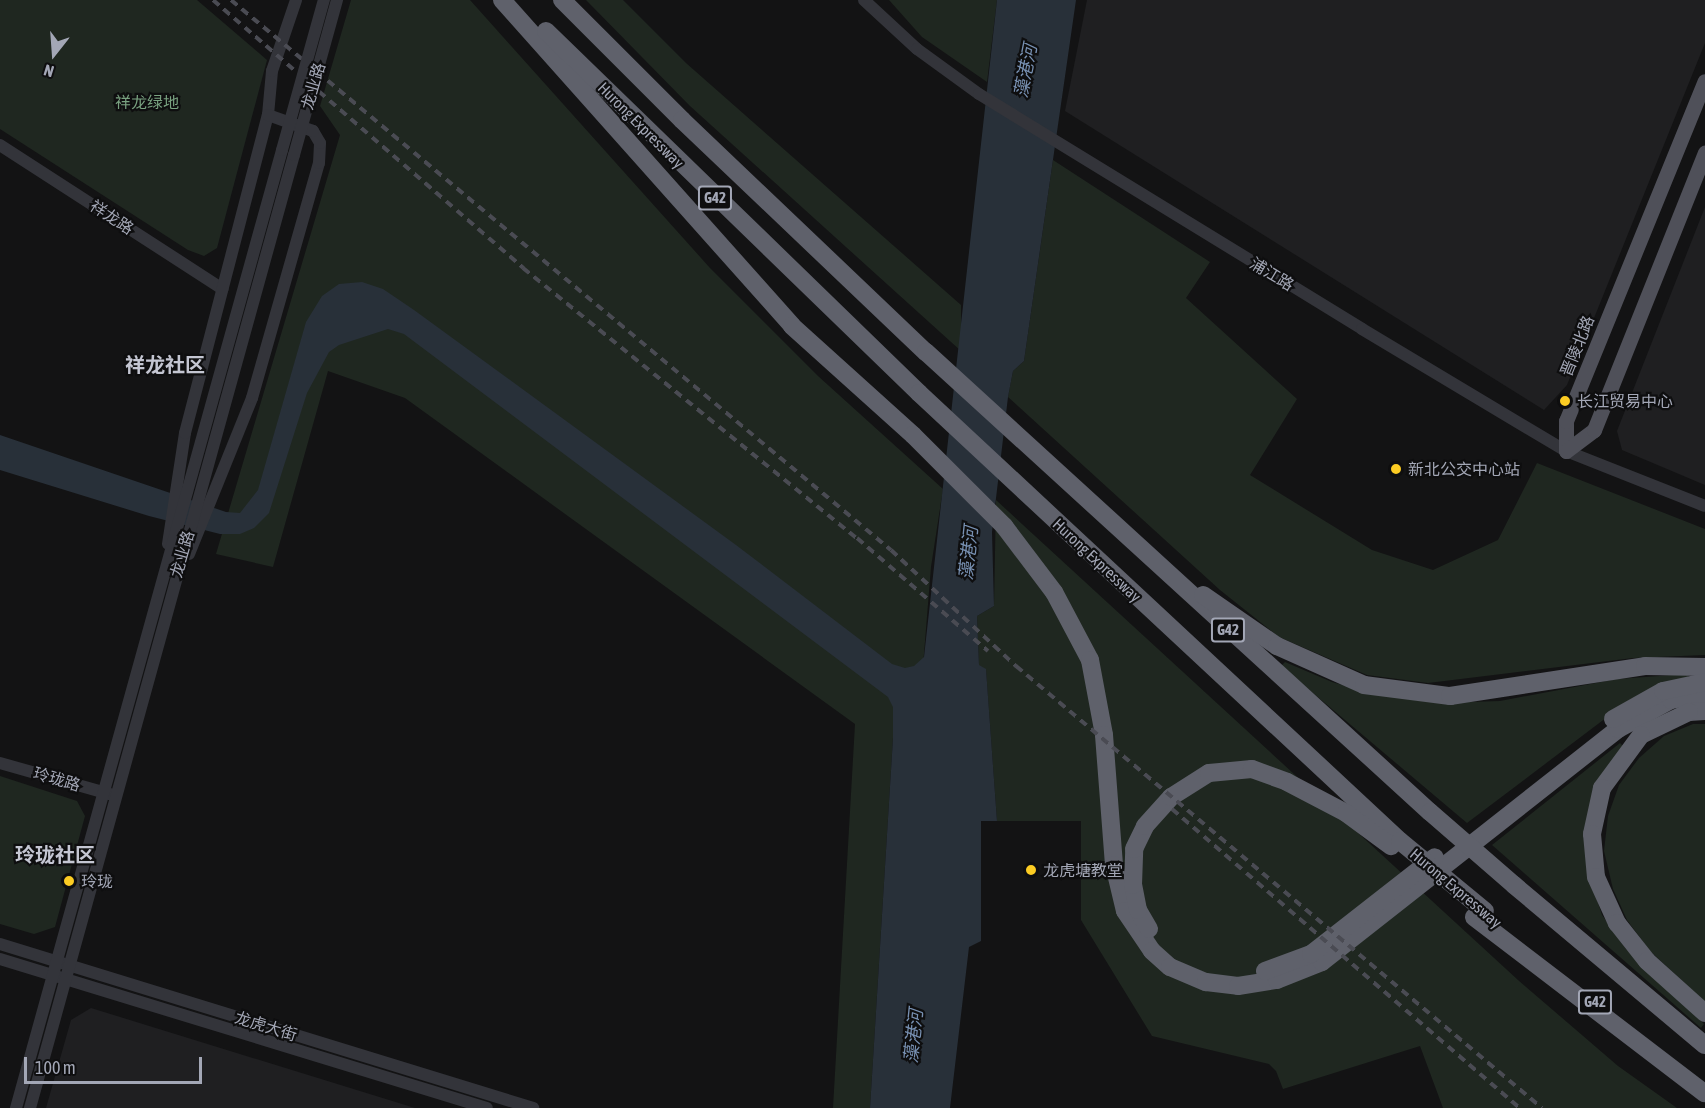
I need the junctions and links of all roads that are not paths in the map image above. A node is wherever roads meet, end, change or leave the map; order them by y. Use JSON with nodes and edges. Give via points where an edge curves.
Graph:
{"nodes":[{"id":1,"x":296,"y":0,"type":"edge"},
{"id":2,"x":324,"y":0,"type":"edge"},
{"id":3,"x":337,"y":0,"type":"edge"},
{"id":4,"x":502,"y":0,"type":"edge"},
{"id":5,"x":514,"y":0,"type":"edge"},
{"id":6,"x":562,"y":0,"type":"edge"},
{"id":7,"x":864,"y":0,"type":"edge"},
{"id":8,"x":1705,"y":81,"type":"edge"},
{"id":9,"x":268,"y":115,"type":"junction"},
{"id":10,"x":0,"y":145,"type":"edge"},
{"id":11,"x":1705,"y":152,"type":"edge"},
{"id":12,"x":288,"y":153,"type":"junction"},
{"id":13,"x":223,"y":289,"type":"junction"},
{"id":14,"x":1028,"y":443,"type":"junction"},
{"id":15,"x":1566,"y":451,"type":"junction"},
{"id":16,"x":1705,"y":506,"type":"edge"},
{"id":17,"x":183,"y":532,"type":"junction"},
{"id":18,"x":164,"y":601,"type":"junction"},
{"id":19,"x":1705,"y":667,"type":"edge"},
{"id":20,"x":1705,"y":682,"type":"edge"},
{"id":21,"x":1705,"y":694,"type":"edge"},
{"id":22,"x":1705,"y":711,"type":"edge"},
{"id":23,"x":0,"y":763,"type":"edge"},
{"id":24,"x":110,"y":794,"type":"junction"},
{"id":25,"x":1395,"y":843,"type":"junction"},
{"id":26,"x":0,"y":944,"type":"edge"},
{"id":27,"x":0,"y":959,"type":"edge"},
{"id":28,"x":64,"y":962,"type":"junction"},
{"id":29,"x":60,"y":977,"type":"junction"},
{"id":30,"x":1705,"y":1014,"type":"edge"},
{"id":31,"x":1705,"y":1046,"type":"edge"},
{"id":32,"x":1705,"y":1093,"type":"edge"},
{"id":33,"x":508,"y":1104,"type":"edge"},
{"id":34,"x":16,"y":1108,"type":"edge"},
{"id":35,"x":30,"y":1108,"type":"edge"},
{"id":36,"x":487,"y":1108,"type":"edge"},
{"id":37,"x":533,"y":1108,"type":"edge"}],
"edges":[{"from":1,"to":9,"type":"street","via":[[272,71]]},
{"from":2,"to":12,"type":"street","name":"龙业路","bridge":true},
{"from":3,"to":12,"type":"street","name":"龙业路","bridge":true},
{"from":4,"to":21,"type":"highway","via":[[792,326],[913,435],[1005,526],[1054,592],[1090,660],[1104,735],[1114,865],[1125,911],[1152,951],[1170,967],[1206,982],[1256,984],[1295,975],[1322,962],[1618,729],[1671,700]]},
{"from":5,"to":25,"type":"highway","name":"Hurong Expressway","number":"G42","via":[[919,393]]},
{"from":6,"to":14,"type":"highway","name":"Hurong Expressway","number":"G42","via":[[926,352]]},
{"from":7,"to":15,"type":"street","name":"浦江路","via":[[917,49],[1062,148]]},
{"from":8,"to":15,"type":"main road","name":"晋陵北路","via":[[1566,421]]},
{"from":9,"to":13,"type":"street"},
{"from":9,"to":17,"type":"street","via":[[313,131],[320,143],[319,163],[252,398],[213,496]]},
{"from":10,"to":13,"type":"street","name":"祥龙路"},
{"from":11,"to":15,"type":"main road","via":[[1594,430]]},
{"from":12,"to":17,"type":"street","name":"龙业路"},
{"from":13,"to":17,"type":"street","via":[[185,433],[177,485]]},
{"from":14,"to":19,"type":"highway","via":[[1203,595],[1278,646],[1364,685],[1450,696],[1645,666]]},
{"from":14,"to":31,"type":"highway","number":"G42","bridge":true,"via":[[1430,812]]},
{"from":15,"to":16,"type":"street","name":"浦江路"},
{"from":17,"to":18,"type":"street","name":"龙业路"},
{"from":17,"to":18,"type":"street"},
{"from":18,"to":24,"type":"street","name":"龙业路"},
{"from":20,"to":25,"type":"highway","via":[[1663,691],[1610,722],[1311,954],[1281,967],[1234,975],[1210,972],[1184,962],[1149,930],[1138,910],[1132,885],[1134,849],[1145,825],[1171,797],[1209,773],[1252,769],[1287,782]]},
{"from":22,"to":30,"type":"highway","via":[[1689,712],[1659,724],[1641,735],[1625,754],[1602,788],[1592,834],[1592,857],[1604,902],[1630,943]]},
{"from":23,"to":24,"type":"street","name":"玲珑路"},
{"from":24,"to":28,"type":"street","name":"龙业路"},
{"from":25,"to":32,"type":"highway","name":"Hurong Expressway","number":"G42","bridge":true},
{"from":26,"to":28,"type":"street","name":"龙虎大街"},
{"from":27,"to":29,"type":"street","name":"龙虎大街"},
{"from":28,"to":29,"type":"street","name":"龙业路"},
{"from":28,"to":33,"type":"street","name":"龙虎大街"},
{"from":29,"to":34,"type":"street","name":"龙业路"},
{"from":29,"to":35,"type":"street","name":"龙业路"},
{"from":29,"to":36,"type":"street","name":"龙虎大街"},
{"from":33,"to":37,"type":"street","name":"龙虎大街"}]}
